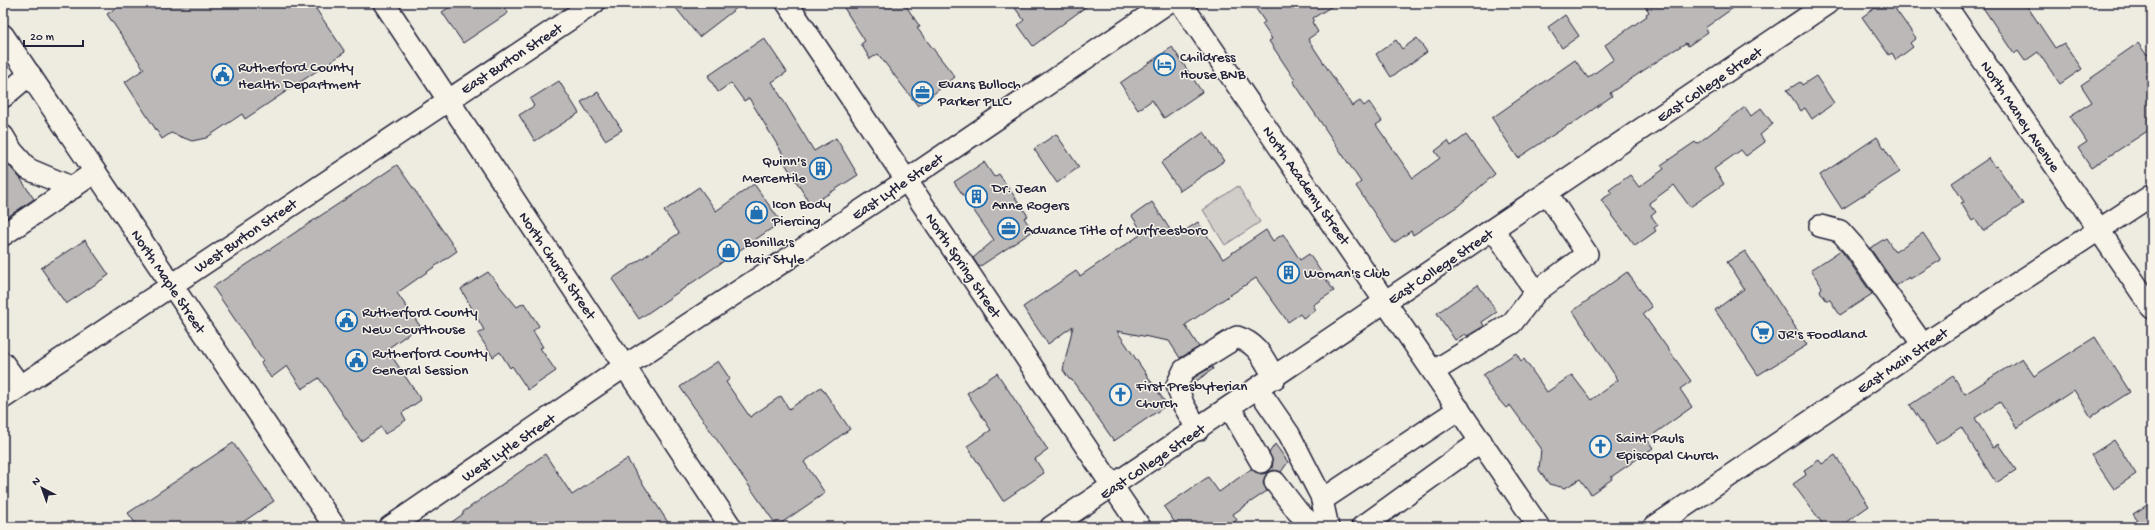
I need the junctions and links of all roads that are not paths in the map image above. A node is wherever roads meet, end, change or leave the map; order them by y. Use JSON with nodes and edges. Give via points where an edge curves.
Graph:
{"nodes":[{"id":1,"x":384,"y":3,"type":"edge"},
{"id":2,"x":594,"y":3,"type":"edge"},
{"id":3,"x":787,"y":3,"type":"edge"},
{"id":4,"x":1167,"y":3,"type":"edge"},
{"id":5,"x":1180,"y":3,"type":"edge"},
{"id":6,"x":1828,"y":3,"type":"edge"},
{"id":7,"x":1944,"y":3,"type":"edge"},
{"id":8,"x":3,"y":35,"type":"edge"},
{"id":9,"x":30,"y":74,"type":"junction"},
{"id":10,"x":3,"y":97,"type":"edge"},
{"id":11,"x":448,"y":100,"type":"junction"},
{"id":12,"x":3,"y":136,"type":"edge"},
{"id":13,"x":95,"y":172,"type":"junction"},
{"id":14,"x":907,"y":180,"type":"junction"},
{"id":15,"x":73,"y":188,"type":"junction"},
{"id":16,"x":1547,"y":194,"type":"junction"},
{"id":17,"x":2152,"y":195,"type":"edge"},
{"id":18,"x":1820,"y":226,"type":"dead end"},
{"id":19,"x":2098,"y":229,"type":"junction"},
{"id":20,"x":1494,"y":230,"type":"junction"},
{"id":21,"x":3,"y":235,"type":"edge"},
{"id":22,"x":171,"y":284,"type":"junction"},
{"id":23,"x":1536,"y":292,"type":"junction"},
{"id":24,"x":1387,"y":302,"type":"junction"},
{"id":25,"x":2152,"y":308,"type":"edge"},
{"id":26,"x":1923,"y":345,"type":"junction"},
{"id":27,"x":3,"y":363,"type":"edge"},
{"id":28,"x":625,"y":366,"type":"junction"},
{"id":29,"x":1434,"y":371,"type":"junction"},
{"id":30,"x":1275,"y":378,"type":"junction"},
{"id":31,"x":20,"y":386,"type":"junction"},
{"id":32,"x":1258,"y":389,"type":"junction"},
{"id":33,"x":3,"y":398,"type":"edge"},
{"id":34,"x":1230,"y":408,"type":"junction"},
{"id":35,"x":1459,"y":409,"type":"junction"},
{"id":36,"x":1198,"y":430,"type":"junction"},
{"id":37,"x":1481,"y":441,"type":"junction"},
{"id":38,"x":1260,"y":462,"type":"dead end"},
{"id":39,"x":1275,"y":482,"type":"dead end"},
{"id":40,"x":1114,"y":487,"type":"junction"},
{"id":41,"x":1322,"y":500,"type":"junction"},
{"id":42,"x":335,"y":527,"type":"edge"},
{"id":43,"x":390,"y":527,"type":"edge"},
{"id":44,"x":731,"y":527,"type":"edge"},
{"id":45,"x":1052,"y":527,"type":"edge"},
{"id":46,"x":1140,"y":527,"type":"edge"},
{"id":47,"x":1315,"y":527,"type":"edge"},
{"id":48,"x":1328,"y":527,"type":"edge"},
{"id":49,"x":1362,"y":527,"type":"edge"},
{"id":50,"x":1540,"y":527,"type":"edge"},
{"id":51,"x":1654,"y":527,"type":"edge"}],
"edges":[{"from":1,"to":11,"type":"street","name":"North Church Street"},
{"from":2,"to":11,"type":"street","name":"East Burton Street"},
{"from":3,"to":14,"type":"street","name":"North Spring Street"},
{"from":4,"to":14,"type":"street","name":"East Lytle Street"},
{"from":5,"to":24,"type":"street","name":"North Academy Street"},
{"from":6,"to":16,"type":"street","name":"East College Street"},
{"from":7,"to":19,"type":"street","name":"North Maney Avenue"},
{"from":8,"to":9,"type":"street","name":"North Maple Street"},
{"from":9,"to":10,"type":"street"},
{"from":9,"to":13,"type":"street","name":"North Maple Street"},
{"from":11,"to":22,"type":"street","name":"West Burton Street"},
{"from":11,"to":28,"type":"street","name":"North Church Street"},
{"from":12,"to":15,"type":"street","via":[[28,169]]},
{"from":13,"to":15,"type":"street"},
{"from":13,"to":22,"type":"street","name":"North Maple Street"},
{"from":14,"to":28,"type":"street","name":"East Lytle Street"},
{"from":14,"to":40,"type":"street","name":"North Spring Street"},
{"from":15,"to":21,"type":"street"},
{"from":16,"to":20,"type":"street","name":"East College Street"},
{"from":16,"to":23,"type":"street","via":[[1587,254]]},
{"from":17,"to":19,"type":"street","name":"East Main Street"},
{"from":18,"to":26,"type":"street","via":[[1840,231],[1856,248]]},
{"from":19,"to":25,"type":"street","name":"North Maney Avenue"},
{"from":19,"to":26,"type":"street","name":"East Main Street"},
{"from":20,"to":23,"type":"street"},
{"from":20,"to":24,"type":"street","name":"East College Street"},
{"from":22,"to":31,"type":"street","name":"West Burton Street"},
{"from":22,"to":42,"type":"street","name":"North Maple Street"},
{"from":23,"to":29,"type":"street","via":[[1512,323]]},
{"from":24,"to":29,"type":"street","name":"North Academy Street"},
{"from":24,"to":30,"type":"street","name":"East College Street"},
{"from":26,"to":51,"type":"street","name":"East Main Street"},
{"from":27,"to":31,"type":"street"},
{"from":28,"to":43,"type":"street","name":"West Lytle Street"},
{"from":28,"to":44,"type":"street","name":"North Church Street"},
{"from":29,"to":35,"type":"street","name":"North Academy Street"},
{"from":30,"to":32,"type":"street","name":"East College Street"},
{"from":30,"to":36,"type":"street","via":[[1250,341],[1236,337],[1184,370],[1177,385],[1183,404]]},
{"from":31,"to":33,"type":"street","name":"West Burton Street"},
{"from":32,"to":34,"type":"street","name":"East College Street"},
{"from":32,"to":41,"type":"street","via":[[1288,434]]},
{"from":34,"to":36,"type":"street","name":"East College Street"},
{"from":34,"to":38,"type":"street"},
{"from":35,"to":37,"type":"street","name":"North Academy Street"},
{"from":35,"to":41,"type":"street"},
{"from":36,"to":40,"type":"street","name":"East College Street"},
{"from":37,"to":49,"type":"street"},
{"from":37,"to":50,"type":"street","name":"North Academy Street"},
{"from":39,"to":47,"type":"street","via":[[1298,512]]},
{"from":40,"to":45,"type":"street","name":"East College Street"},
{"from":40,"to":46,"type":"street","name":"North Spring Street"},
{"from":41,"to":48,"type":"street"}]}
